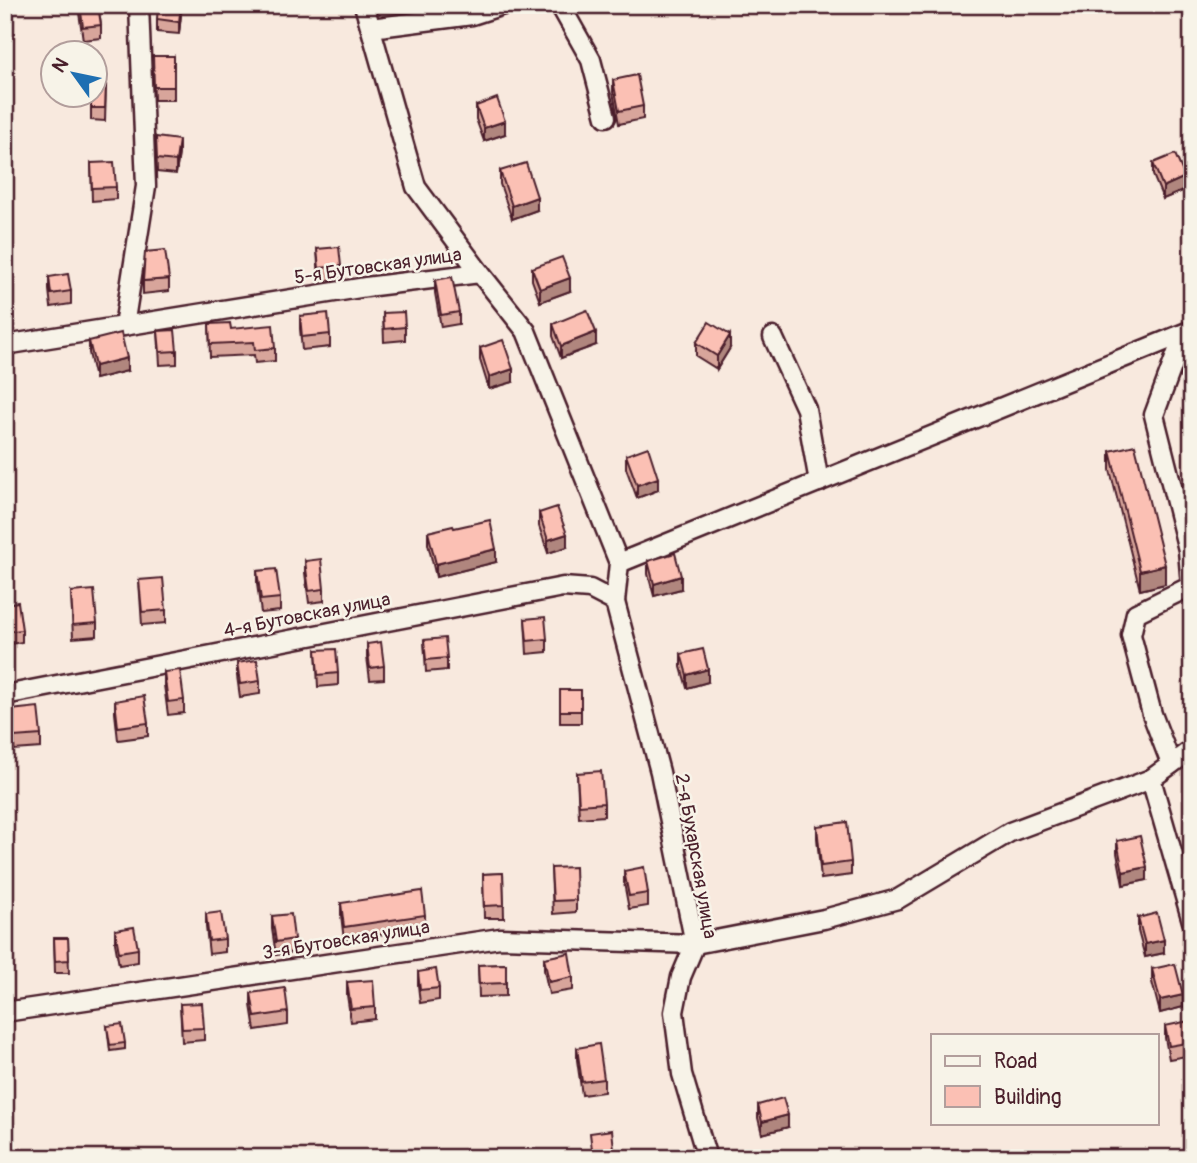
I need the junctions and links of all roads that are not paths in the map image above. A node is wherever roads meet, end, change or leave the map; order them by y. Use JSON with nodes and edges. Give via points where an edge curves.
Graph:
{"nodes":[{"id":1,"x":139,"y":5,"type":"edge"},
{"id":2,"x":364,"y":5,"type":"edge"},
{"id":3,"x":503,"y":5,"type":"edge"},
{"id":4,"x":561,"y":5,"type":"edge"},
{"id":5,"x":371,"y":29,"type":"junction"},
{"id":6,"x":606,"y":117,"type":"dead end"},
{"id":7,"x":481,"y":273,"type":"junction"},
{"id":8,"x":124,"y":326,"type":"junction"},
{"id":9,"x":1188,"y":332,"type":"edge"},
{"id":10,"x":773,"y":337,"type":"dead end"},
{"id":11,"x":5,"y":345,"type":"edge"},
{"id":12,"x":819,"y":482,"type":"junction"},
{"id":13,"x":619,"y":563,"type":"junction"},
{"id":14,"x":615,"y":602,"type":"junction"},
{"id":15,"x":5,"y":695,"type":"edge"},
{"id":16,"x":1192,"y":750,"type":"edge"},
{"id":17,"x":1171,"y":764,"type":"junction"},
{"id":18,"x":1151,"y":779,"type":"junction"},
{"id":19,"x":1192,"y":921,"type":"edge"},
{"id":20,"x":695,"y":944,"type":"junction"},
{"id":21,"x":5,"y":1012,"type":"edge"},
{"id":22,"x":707,"y":1158,"type":"edge"}],
"edges":[{"from":1,"to":8,"type":"street","via":[[146,186]]},
{"from":2,"to":5,"type":"street"},
{"from":3,"to":5,"type":"street","via":[[472,15]]},
{"from":4,"to":6,"type":"street","via":[[592,60]]},
{"from":5,"to":7,"type":"street","via":[[416,187]]},
{"from":7,"to":8,"type":"street","name":"5-я Бутовская улица"},
{"from":7,"to":13,"type":"street","name":"5-я Бутовская улица","via":[[526,331]]},
{"from":8,"to":11,"type":"street","name":"5-я Бутовская улица"},
{"from":9,"to":12,"type":"street"},
{"from":9,"to":17,"type":"street","via":[[1154,415],[1188,550],[1191,586],[1136,613],[1130,635]]},
{"from":10,"to":12,"type":"street","via":[[807,409]]},
{"from":12,"to":13,"type":"street"},
{"from":13,"to":14,"type":"street","name":"5-я Бутовская улица"},
{"from":14,"to":15,"type":"street","name":"4-я Бутовская улица","via":[[590,589],[562,587]]},
{"from":14,"to":20,"type":"street","name":"2-я Бухарская улица","via":[[660,772]]},
{"from":16,"to":17,"type":"street","name":"3-я Бутовская улица"},
{"from":17,"to":18,"type":"street","name":"3-я Бутовская улица"},
{"from":18,"to":19,"type":"street"},
{"from":18,"to":20,"type":"street","name":"3-я Бутовская улица","via":[[1010,832],[898,899],[824,919]]},
{"from":20,"to":21,"type":"street","name":"3-я Бутовская улица","via":[[500,938]]},
{"from":20,"to":22,"type":"street","name":"2-я Бухарская улица","via":[[681,977],[674,1012],[682,1074]]}]}
